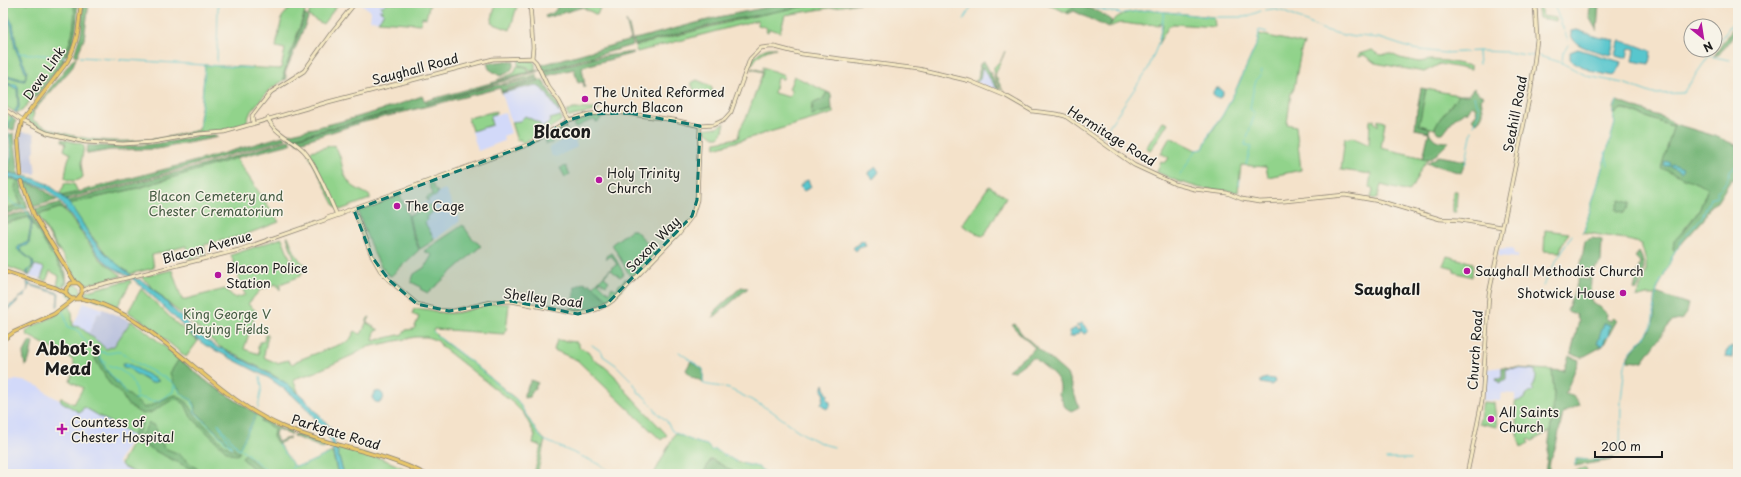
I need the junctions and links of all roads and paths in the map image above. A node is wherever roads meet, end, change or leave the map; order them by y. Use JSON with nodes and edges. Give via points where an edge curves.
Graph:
{"nodes":[{"id":1,"x":355,"y":3,"type":"edge"},
{"id":2,"x":530,"y":3,"type":"edge"},
{"id":3,"x":1535,"y":3,"type":"edge"},
{"id":4,"x":81,"y":4,"type":"edge"},
{"id":5,"x":532,"y":58,"type":"junction"},
{"id":6,"x":3,"y":108,"type":"edge"},
{"id":7,"x":268,"y":118,"type":"junction"},
{"id":8,"x":569,"y":120,"type":"junction"},
{"id":9,"x":22,"y":121,"type":"junction"},
{"id":10,"x":253,"y":123,"type":"junction"},
{"id":11,"x":700,"y":126,"type":"junction"},
{"id":12,"x":21,"y":175,"type":"dead end"},
{"id":13,"x":22,"y":181,"type":"dead end"},
{"id":14,"x":354,"y":210,"type":"junction"},
{"id":15,"x":337,"y":214,"type":"junction"},
{"id":16,"x":1502,"y":227,"type":"junction"},
{"id":17,"x":3,"y":271,"type":"edge"},
{"id":18,"x":70,"y":276,"type":"junction"},
{"id":19,"x":75,"y":282,"type":"junction"},
{"id":20,"x":631,"y":282,"type":"joint"},
{"id":21,"x":80,"y":285,"type":"junction"},
{"id":22,"x":68,"y":286,"type":"junction"},
{"id":23,"x":90,"y":287,"type":"junction"},
{"id":24,"x":56,"y":288,"type":"junction"},
{"id":25,"x":82,"y":293,"type":"junction"},
{"id":26,"x":67,"y":295,"type":"junction"},
{"id":27,"x":76,"y":299,"type":"junction"},
{"id":28,"x":84,"y":299,"type":"junction"},
{"id":29,"x":62,"y":307,"type":"junction"},
{"id":30,"x":3,"y":340,"type":"edge"},
{"id":31,"x":425,"y":474,"type":"edge"},
{"id":32,"x":1467,"y":474,"type":"edge"}],
"edges":[{"from":1,"to":10,"type":"street","via":[[300,75],[271,92],[252,116]]},
{"from":2,"to":5,"type":"street"},
{"from":3,"to":16,"type":"street","name":"Seahill Road","via":[[1537,39],[1532,89]]},
{"from":4,"to":9,"type":"main road","name":"Deva Link","via":[[80,26],[72,53]]},
{"from":5,"to":7,"type":"street","name":"Saughall Road","via":[[493,59]]},
{"from":5,"to":8,"type":"street","via":[[539,65],[543,77]]},
{"from":6,"to":9,"type":"street","name":"Saughall Road"},
{"from":7,"to":10,"type":"street","name":"Saughall Road"},
{"from":7,"to":15,"type":"street","via":[[271,125],[304,151]]},
{"from":8,"to":11,"type":"street","via":[[589,114],[616,112]]},
{"from":8,"to":14,"type":"street","name":"Blacon Avenue","via":[[530,144]]},
{"from":9,"to":10,"type":"street","name":"Saughall Road","via":[[47,132],[85,142],[122,144],[224,132]]},
{"from":9,"to":12,"type":"main road","name":"Deva Link","via":[[18,138]]},
{"from":11,"to":16,"type":"street","name":"Hermitage Road","via":[[713,125],[728,117],[750,59],[761,48],[775,47],[802,54],[919,69],[970,81],[1006,96],[1032,111],[1065,116],[1134,165],[1194,189],[1227,193],[1259,202],[1345,195],[1379,201],[1440,219]]},
{"from":11,"to":20,"type":"street","name":"Saxon Way","via":[[697,200],[692,216]]},
{"from":13,"to":18,"type":"main road","via":[[34,215]]},
{"from":14,"to":15,"type":"street","name":"Blacon Avenue"},
{"from":14,"to":20,"type":"street","name":"Shelley Road","via":[[372,257],[389,280],[417,304],[439,310],[459,311],[491,302],[511,301],[578,314],[589,313],[610,303]]},
{"from":15,"to":23,"type":"street","name":"Blacon Avenue","via":[[239,250]]},
{"from":16,"to":32,"type":"street","name":"Church Road","via":[[1489,294],[1482,401]]},
{"from":17,"to":24,"type":"main road"},
{"from":18,"to":19,"type":"main road"},
{"from":18,"to":22,"type":"main road"},
{"from":19,"to":21,"type":"main road"},
{"from":19,"to":22,"type":"main road"},
{"from":21,"to":23,"type":"street","name":"Blacon Avenue"},
{"from":21,"to":25,"type":"main road"},
{"from":22,"to":24,"type":"main road"},
{"from":22,"to":26,"type":"main road"},
{"from":23,"to":25,"type":"street","name":"Blacon Avenue"},
{"from":24,"to":26,"type":"main road"},
{"from":25,"to":27,"type":"main road"},
{"from":25,"to":28,"type":"main road"},
{"from":26,"to":27,"type":"main road"},
{"from":26,"to":29,"type":"main road"},
{"from":27,"to":28,"type":"main road","name":"Parkgate Road"},
{"from":27,"to":29,"type":"main road"},
{"from":28,"to":31,"type":"main road","name":"Parkgate Road","via":[[137,322],[248,408],[280,426],[385,457]]},
{"from":29,"to":30,"type":"main road","via":[[54,314],[14,332]]}]}
